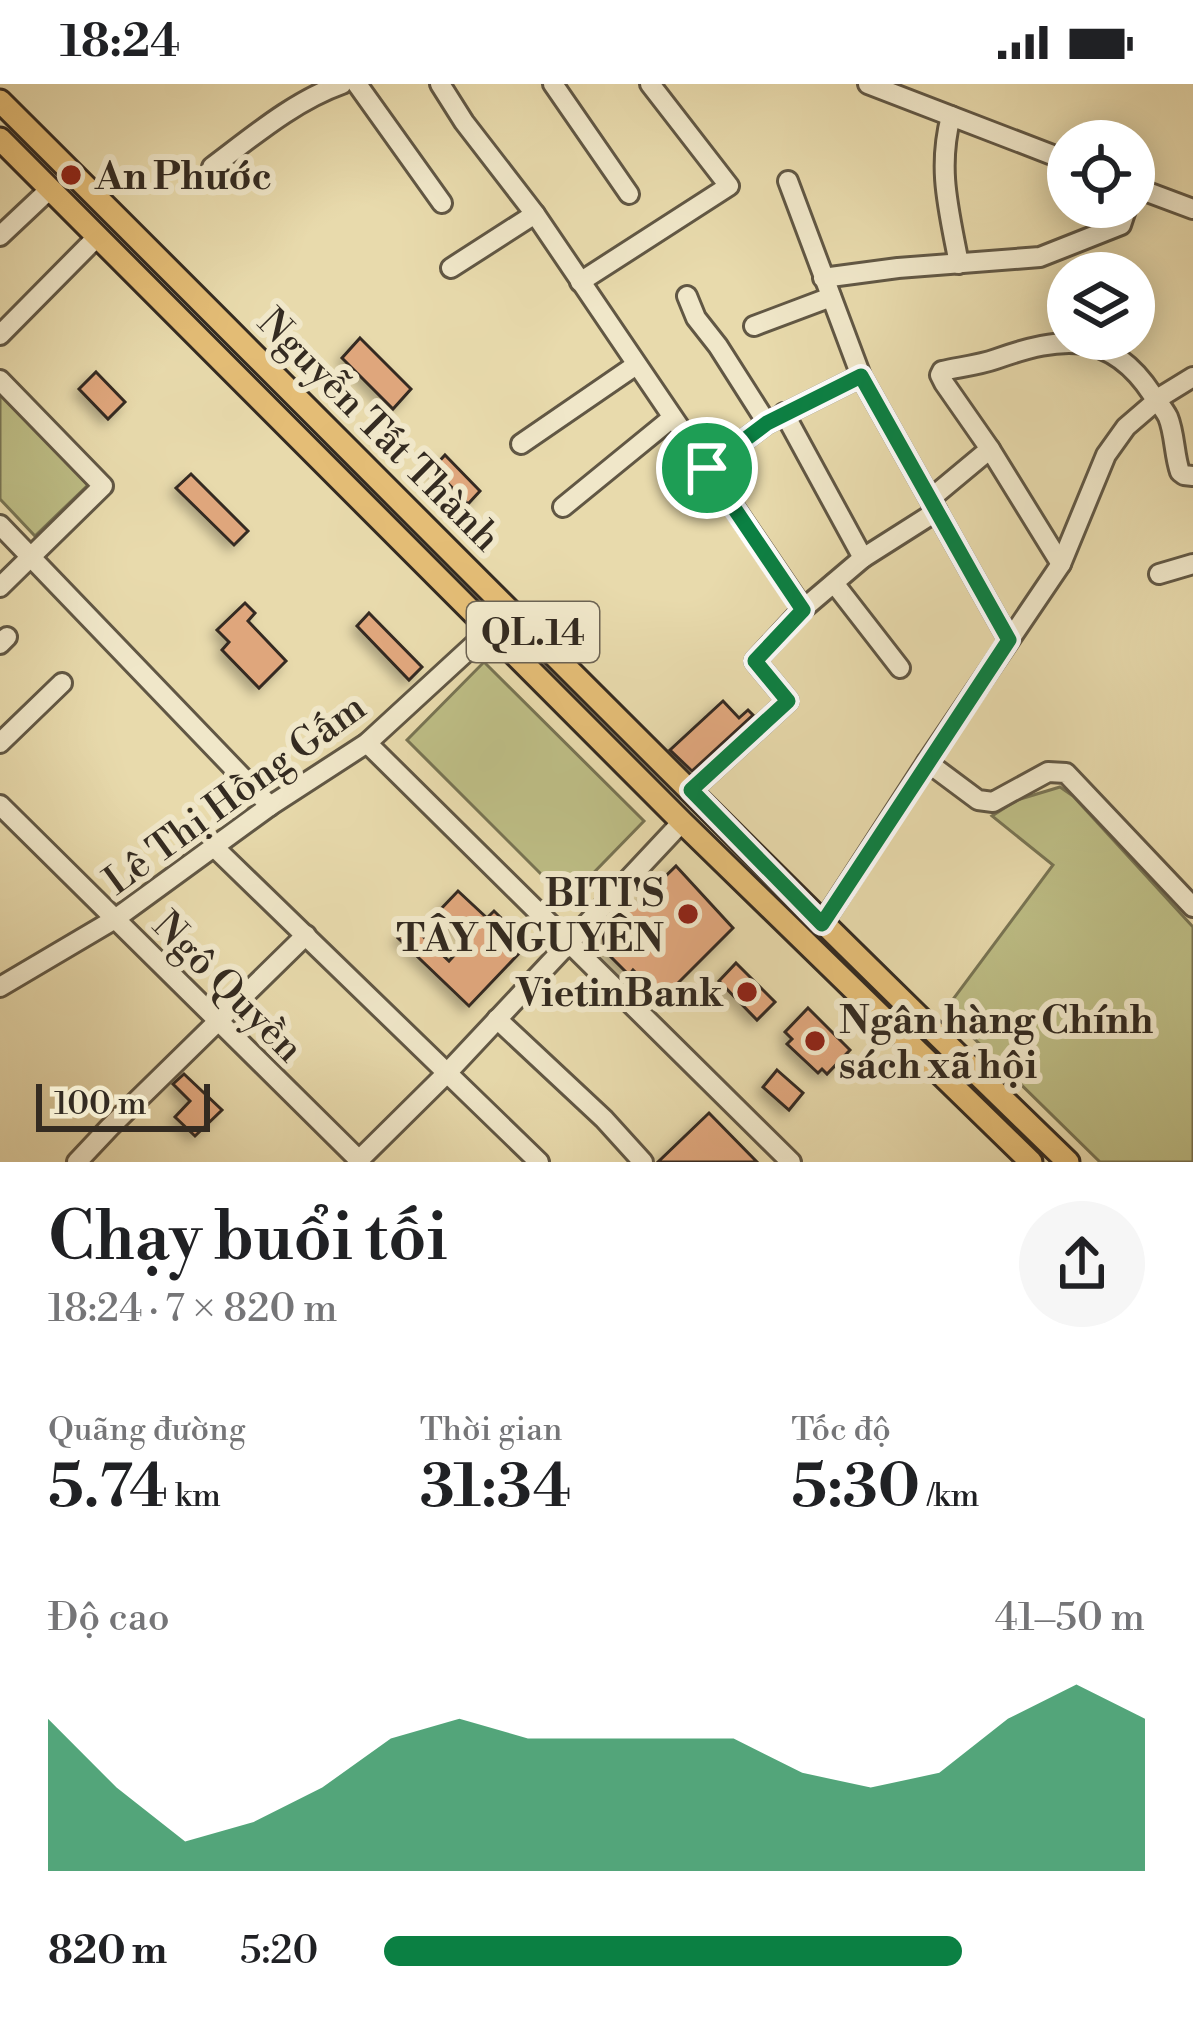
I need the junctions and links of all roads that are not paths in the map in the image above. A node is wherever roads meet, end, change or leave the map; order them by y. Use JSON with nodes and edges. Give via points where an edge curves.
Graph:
{"nodes":[{"id":1,"x":342,"y":84,"type":"edge"},
{"id":2,"x":357,"y":84,"type":"edge"},
{"id":3,"x":440,"y":84,"type":"edge"},
{"id":4,"x":553,"y":84,"type":"edge"},
{"id":5,"x":650,"y":84,"type":"edge"},
{"id":6,"x":868,"y":84,"type":"edge"},
{"id":7,"x":0,"y":101,"type":"edge"},
{"id":8,"x":951,"y":116,"type":"junction"},
{"id":9,"x":0,"y":139,"type":"edge"},
{"id":10,"x":1047,"y":153,"type":"edge"},
{"id":11,"x":212,"y":167,"type":"dead end"},
{"id":12,"x":788,"y":181,"type":"dead end"},
{"id":13,"x":50,"y":188,"type":"junction"},
{"id":14,"x":629,"y":194,"type":"dead end"},
{"id":15,"x":1155,"y":195,"type":"edge"},
{"id":16,"x":442,"y":203,"type":"dead end"},
{"id":17,"x":1193,"y":209,"type":"edge"},
{"id":18,"x":535,"y":214,"type":"junction"},
{"id":19,"x":1116,"y":228,"type":"edge"},
{"id":20,"x":0,"y":236,"type":"edge"},
{"id":21,"x":98,"y":236,"type":"junction"},
{"id":22,"x":959,"y":264,"type":"junction"},
{"id":23,"x":451,"y":268,"type":"dead end"},
{"id":24,"x":580,"y":283,"type":"junction"},
{"id":25,"x":827,"y":287,"type":"junction"},
{"id":26,"x":687,"y":296,"type":"dead end"},
{"id":27,"x":754,"y":326,"type":"dead end"},
{"id":28,"x":0,"y":335,"type":"edge"},
{"id":29,"x":636,"y":365,"type":"junction"},
{"id":30,"x":861,"y":376,"type":"junction"},
{"id":31,"x":1193,"y":377,"type":"edge"},
{"id":32,"x":0,"y":380,"type":"edge"},
{"id":33,"x":1157,"y":400,"type":"junction"},
{"id":34,"x":672,"y":418,"type":"junction"},
{"id":35,"x":776,"y":418,"type":"junction"},
{"id":36,"x":521,"y":444,"type":"dead end"},
{"id":37,"x":990,"y":449,"type":"junction"},
{"id":38,"x":707,"y":468,"type":"junction"},
{"id":39,"x":1193,"y":476,"type":"edge"},
{"id":40,"x":933,"y":505,"type":"junction"},
{"id":41,"x":563,"y":507,"type":"dead end"},
{"id":42,"x":0,"y":525,"type":"edge"},
{"id":43,"x":29,"y":558,"type":"junction"},
{"id":44,"x":863,"y":558,"type":"junction"},
{"id":45,"x":1060,"y":565,"type":"junction"},
{"id":46,"x":1193,"y":565,"type":"edge"},
{"id":47,"x":1159,"y":574,"type":"dead end"},
{"id":48,"x":834,"y":583,"type":"junction"},
{"id":49,"x":0,"y":586,"type":"edge"},
{"id":50,"x":803,"y":610,"type":"junction"},
{"id":51,"x":490,"y":630,"type":"junction"},
{"id":52,"x":1009,"y":640,"type":"junction"},
{"id":53,"x":900,"y":668,"type":"dead end"},
{"id":54,"x":62,"y":683,"type":"dead end"},
{"id":55,"x":0,"y":743,"type":"edge"},
{"id":56,"x":367,"y":743,"type":"junction"},
{"id":57,"x":927,"y":762,"type":"junction"},
{"id":58,"x":691,"y":790,"type":"junction"},
{"id":59,"x":0,"y":805,"type":"edge"},
{"id":60,"x":270,"y":806,"type":"junction"},
{"id":61,"x":682,"y":822,"type":"junction"},
{"id":62,"x":213,"y":846,"type":"junction"},
{"id":63,"x":1193,"y":907,"type":"edge"},
{"id":64,"x":115,"y":920,"type":"junction"},
{"id":65,"x":822,"y":924,"type":"junction"},
{"id":66,"x":306,"y":935,"type":"junction"},
{"id":67,"x":568,"y":941,"type":"junction"},
{"id":68,"x":806,"y":942,"type":"junction"},
{"id":69,"x":0,"y":987,"type":"edge"},
{"id":70,"x":497,"y":1019,"type":"junction"},
{"id":71,"x":217,"y":1021,"type":"junction"},
{"id":72,"x":447,"y":1073,"type":"junction"},
{"id":73,"x":780,"y":1158,"type":"edge"},
{"id":74,"x":359,"y":1161,"type":"edge"},
{"id":75,"x":77,"y":1162,"type":"edge"},
{"id":76,"x":539,"y":1162,"type":"edge"},
{"id":77,"x":643,"y":1162,"type":"edge"},
{"id":78,"x":1031,"y":1162,"type":"edge"},
{"id":79,"x":1068,"y":1162,"type":"edge"}],
"edges":[{"from":1,"to":11,"type":"street"},
{"from":2,"to":16,"type":"street"},
{"from":3,"to":18,"type":"street"},
{"from":4,"to":14,"type":"street"},
{"from":5,"to":24,"type":"street","via":[[728,186]]},
{"from":6,"to":8,"type":"street"},
{"from":7,"to":58,"type":"main road","name":"Nguyễn Tất Thành","number":"QL.14"},
{"from":8,"to":10,"type":"street"},
{"from":8,"to":22,"type":"street","via":[[944,181]]},
{"from":9,"to":13,"type":"main road","name":"Nguyễn Tất Thành","number":"QL.14"},
{"from":12,"to":25,"type":"street"},
{"from":13,"to":20,"type":"street"},
{"from":13,"to":21,"type":"main road","name":"Nguyễn Tất Thành","number":"QL.14"},
{"from":15,"to":17,"type":"street"},
{"from":18,"to":23,"type":"street"},
{"from":18,"to":24,"type":"street"},
{"from":19,"to":22,"type":"street","via":[[1040,257]]},
{"from":21,"to":28,"type":"street"},
{"from":21,"to":51,"type":"main road","name":"Nguyễn Tất Thành","number":"QL.14"},
{"from":22,"to":25,"type":"street"},
{"from":24,"to":29,"type":"street"},
{"from":25,"to":27,"type":"street"},
{"from":25,"to":30,"type":"street"},
{"from":26,"to":35,"type":"street"},
{"from":29,"to":34,"type":"street"},
{"from":29,"to":36,"type":"street"},
{"from":30,"to":35,"type":"street"},
{"from":30,"to":40,"type":"street"},
{"from":31,"to":33,"type":"street"},
{"from":32,"to":43,"type":"street","via":[[103,486]]},
{"from":33,"to":37,"type":"street","via":[[1112,351],[1079,343],[942,371]]},
{"from":33,"to":39,"type":"street","via":[[1180,472]]},
{"from":33,"to":45,"type":"street","via":[[1106,455]]},
{"from":34,"to":38,"type":"street"},
{"from":34,"to":41,"type":"street"},
{"from":35,"to":38,"type":"street"},
{"from":35,"to":44,"type":"street"},
{"from":37,"to":40,"type":"street"},
{"from":37,"to":45,"type":"street"},
{"from":38,"to":50,"type":"street","via":[[746,542]]},
{"from":40,"to":44,"type":"street"},
{"from":40,"to":52,"type":"street"},
{"from":42,"to":43,"type":"street"},
{"from":43,"to":49,"type":"street"},
{"from":43,"to":60,"type":"street"},
{"from":44,"to":48,"type":"street"},
{"from":45,"to":52,"type":"street"},
{"from":46,"to":47,"type":"street"},
{"from":48,"to":50,"type":"street"},
{"from":48,"to":53,"type":"street"},
{"from":50,"to":58,"type":"street","via":[[755,661],[788,701]]},
{"from":51,"to":56,"type":"street","name":"Lê Thị Hồng Gấm"},
{"from":51,"to":61,"type":"main road","name":"Nguyễn Tất Thành","number":"QL.14"},
{"from":52,"to":57,"type":"street"},
{"from":54,"to":55,"type":"street"},
{"from":56,"to":60,"type":"street","name":"Lê Thị Hồng Gấm"},
{"from":56,"to":67,"type":"street"},
{"from":57,"to":63,"type":"street","via":[[978,800],[993,802],[1048,772],[1066,773]]},
{"from":57,"to":65,"type":"street"},
{"from":58,"to":65,"type":"main road","name":"Nguyễn Tất Thành","number":"QL.14"},
{"from":59,"to":64,"type":"street","name":"Ngô Quyền"},
{"from":60,"to":62,"type":"street","name":"Lê Thị Hồng Gấm"},
{"from":61,"to":67,"type":"street"},
{"from":61,"to":68,"type":"main road","name":"Nguyễn Tất Thành","number":"QL.14"},
{"from":62,"to":64,"type":"street","name":"Lê Thị Hồng Gấm"},
{"from":62,"to":66,"type":"street"},
{"from":64,"to":69,"type":"street","name":"Lê Thị Hồng Gấm"},
{"from":64,"to":71,"type":"street","name":"Ngô Quyền"},
{"from":65,"to":68,"type":"main road"},
{"from":65,"to":79,"type":"main road","name":"Nguyễn Tất Thành","number":"QL.14"},
{"from":66,"to":71,"type":"street"},
{"from":66,"to":72,"type":"street"},
{"from":67,"to":70,"type":"street"},
{"from":67,"to":73,"type":"street"},
{"from":68,"to":78,"type":"main road","name":"Nguyễn Tất Thành","number":"QL.14"},
{"from":70,"to":72,"type":"street"},
{"from":70,"to":77,"type":"street"},
{"from":71,"to":74,"type":"street","name":"Ngô Quyền"},
{"from":71,"to":75,"type":"street"},
{"from":72,"to":74,"type":"street"},
{"from":72,"to":76,"type":"street"}]}
